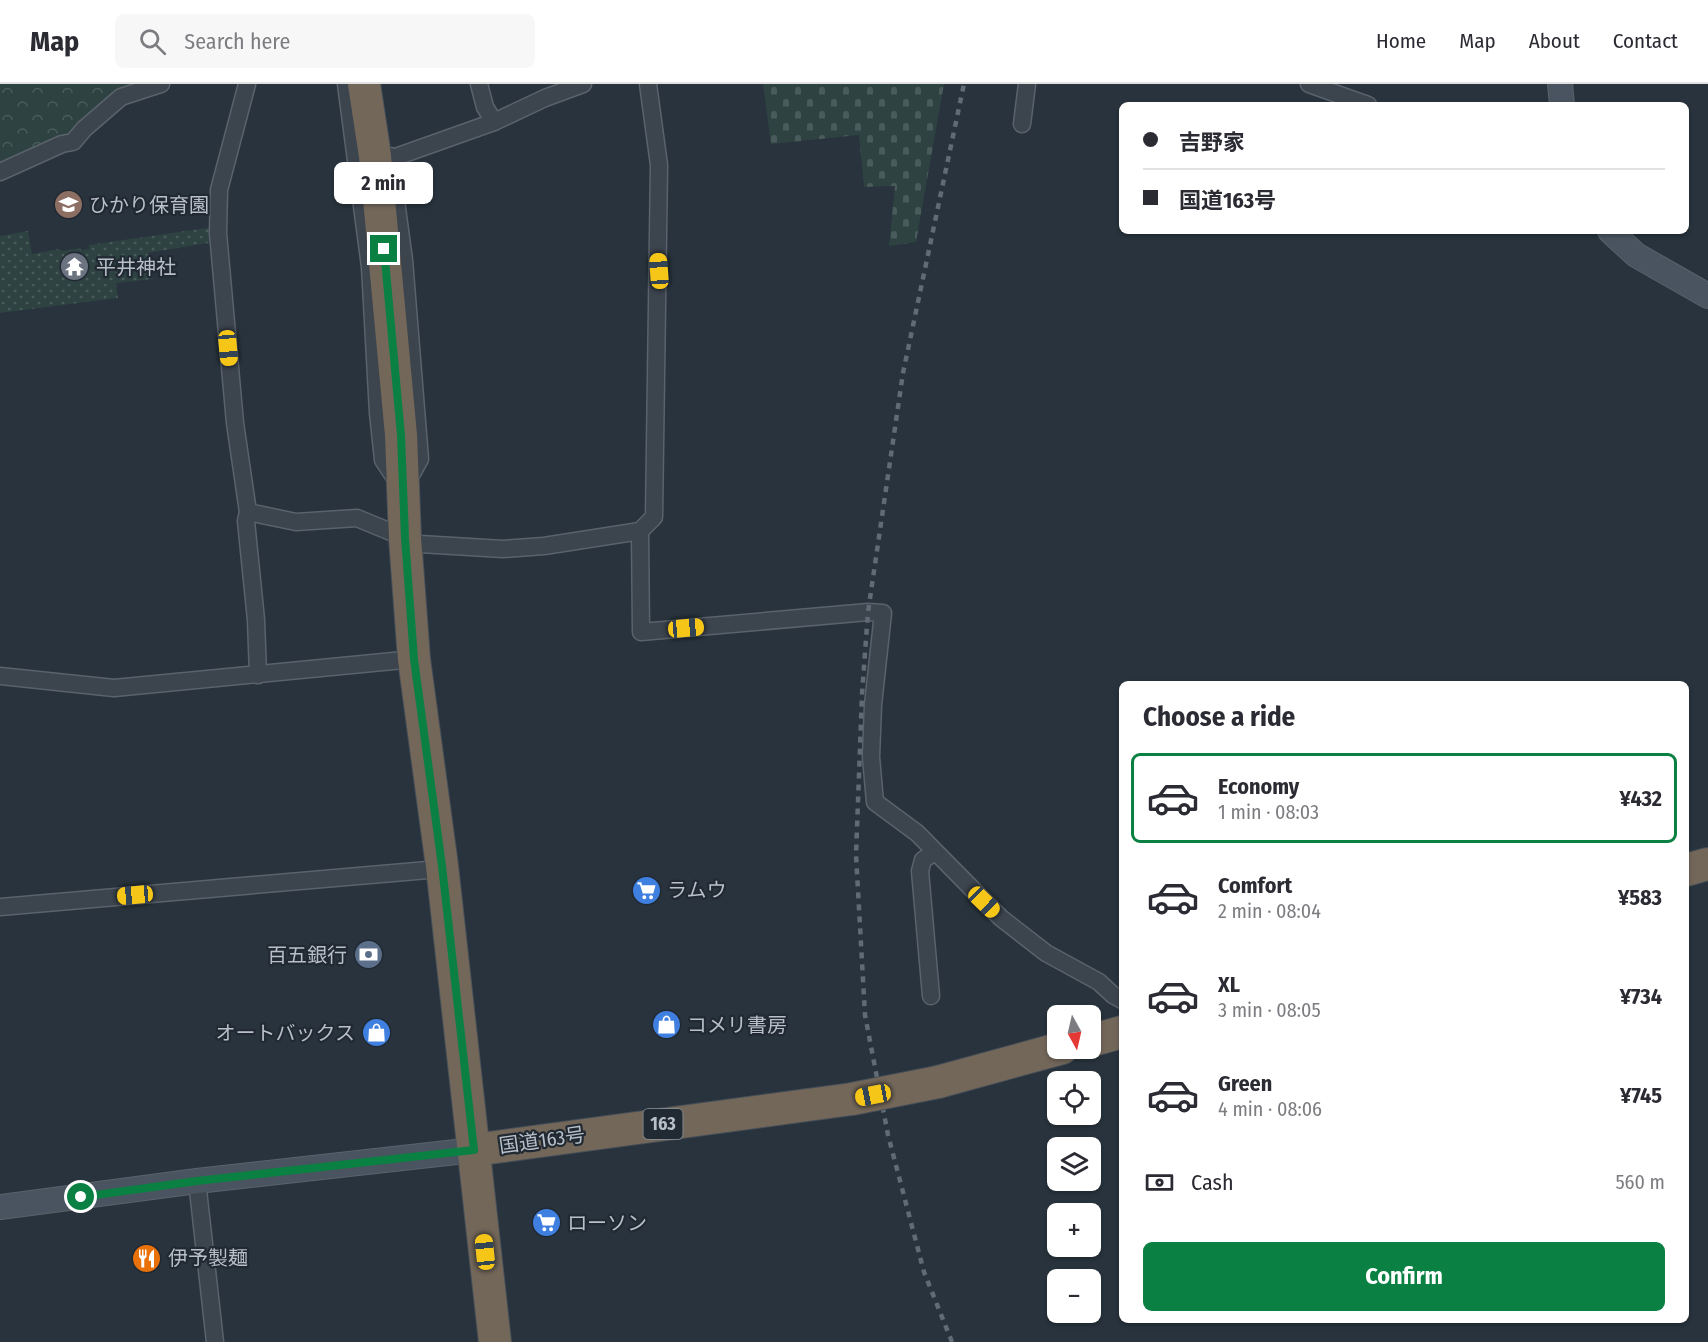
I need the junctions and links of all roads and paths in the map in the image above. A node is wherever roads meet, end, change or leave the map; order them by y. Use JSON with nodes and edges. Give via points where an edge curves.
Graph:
{"nodes":[{"id":1,"x":160,"y":84,"type":"edge"},
{"id":2,"x":247,"y":84,"type":"edge"},
{"id":3,"x":258,"y":84,"type":"edge"},
{"id":4,"x":346,"y":84,"type":"edge"},
{"id":5,"x":364,"y":84,"type":"edge"},
{"id":6,"x":378,"y":84,"type":"edge"},
{"id":7,"x":479,"y":84,"type":"edge"},
{"id":8,"x":583,"y":84,"type":"edge"},
{"id":9,"x":648,"y":84,"type":"edge"},
{"id":10,"x":1027,"y":84,"type":"edge"},
{"id":11,"x":1309,"y":84,"type":"edge"},
{"id":12,"x":1560,"y":84,"type":"edge"},
{"id":13,"x":1360,"y":102,"type":"edge"},
{"id":14,"x":1562,"y":102,"type":"edge"},
{"id":15,"x":494,"y":122,"type":"junction"},
{"id":16,"x":1022,"y":124,"type":"dead end"},
{"id":17,"x":230,"y":153,"type":"junction"},
{"id":18,"x":390,"y":159,"type":"junction"},
{"id":19,"x":0,"y":172,"type":"edge"},
{"id":20,"x":1613,"y":234,"type":"edge"},
{"id":21,"x":1708,"y":296,"type":"edge"},
{"id":22,"x":403,"y":490,"type":"junction"},
{"id":23,"x":248,"y":512,"type":"junction"},
{"id":24,"x":640,"y":531,"type":"junction"},
{"id":25,"x":405,"y":538,"type":"junction"},
{"id":26,"x":414,"y":659,"type":"junction"},
{"id":27,"x":258,"y":675,"type":"junction"},
{"id":28,"x":0,"y":676,"type":"edge"},
{"id":29,"x":934,"y":852,"type":"junction"},
{"id":30,"x":1708,"y":864,"type":"edge"},
{"id":31,"x":442,"y":866,"type":"junction"},
{"id":32,"x":1689,"y":869,"type":"edge"},
{"id":33,"x":0,"y":908,"type":"edge"},
{"id":34,"x":931,"y":996,"type":"dead end"},
{"id":35,"x":1119,"y":998,"type":"edge"},
{"id":36,"x":1119,"y":1033,"type":"edge"},
{"id":37,"x":1101,"y":1038,"type":"edge"},
{"id":38,"x":1047,"y":1052,"type":"edge"},
{"id":39,"x":474,"y":1150,"type":"junction"},
{"id":40,"x":197,"y":1181,"type":"junction"},
{"id":41,"x":0,"y":1207,"type":"edge"},
{"id":42,"x":215,"y":1342,"type":"edge"},
{"id":43,"x":495,"y":1342,"type":"edge"}],
"edges":[{"from":1,"to":19,"type":"street","via":[[121,98],[73,142]]},
{"from":2,"to":17,"type":"street"},
{"from":3,"to":17,"type":"street","via":[[236,154]]},
{"from":4,"to":22,"type":"street","via":[[370,267],[383,460]]},
{"from":5,"to":22,"type":"highway","name":"国道163号","via":[[375,156]]},
{"from":6,"to":18,"type":"street"},
{"from":7,"to":15,"type":"street"},
{"from":8,"to":15,"type":"street"},
{"from":9,"to":24,"type":"street","via":[[659,165],[659,271],[654,518]]},
{"from":10,"to":16,"type":"street"},
{"from":11,"to":13,"type":"street"},
{"from":12,"to":14,"type":"main road"},
{"from":15,"to":18,"type":"street"},
{"from":17,"to":23,"type":"street","via":[[219,190],[219,232],[235,423]]},
{"from":18,"to":22,"type":"street","via":[[404,260],[420,459]]},
{"from":20,"to":21,"type":"main road","via":[[1636,255]]},
{"from":22,"to":25,"type":"highway","name":"国道163号"},
{"from":23,"to":25,"type":"street","via":[[296,522],[357,518]]},
{"from":23,"to":27,"type":"street"},
{"from":24,"to":25,"type":"street","via":[[503,549],[420,544]]},
{"from":24,"to":29,"type":"street","via":[[641,632],[868,612],[883,614],[873,705],[871,757],[875,802],[917,833]]},
{"from":25,"to":26,"type":"highway","name":"国道163号"},
{"from":26,"to":27,"type":"street"},
{"from":26,"to":31,"type":"highway","name":"国道163号"},
{"from":27,"to":28,"type":"street","via":[[114,688]]},
{"from":29,"to":34,"type":"street","via":[[923,860],[920,871]]},
{"from":29,"to":35,"type":"street","via":[[1010,925],[1046,953],[1099,982]]},
{"from":30,"to":32,"type":"highway"},
{"from":31,"to":33,"type":"street"},
{"from":31,"to":39,"type":"highway","name":"国道163号"},
{"from":36,"to":37,"type":"highway"},
{"from":38,"to":39,"type":"highway","name":"国道163号","number":"163","bridge":true,"via":[[938,1082],[852,1099]]},
{"from":39,"to":40,"type":"main road"},
{"from":39,"to":43,"type":"highway"},
{"from":40,"to":41,"type":"main road"},
{"from":40,"to":42,"type":"street"}]}
